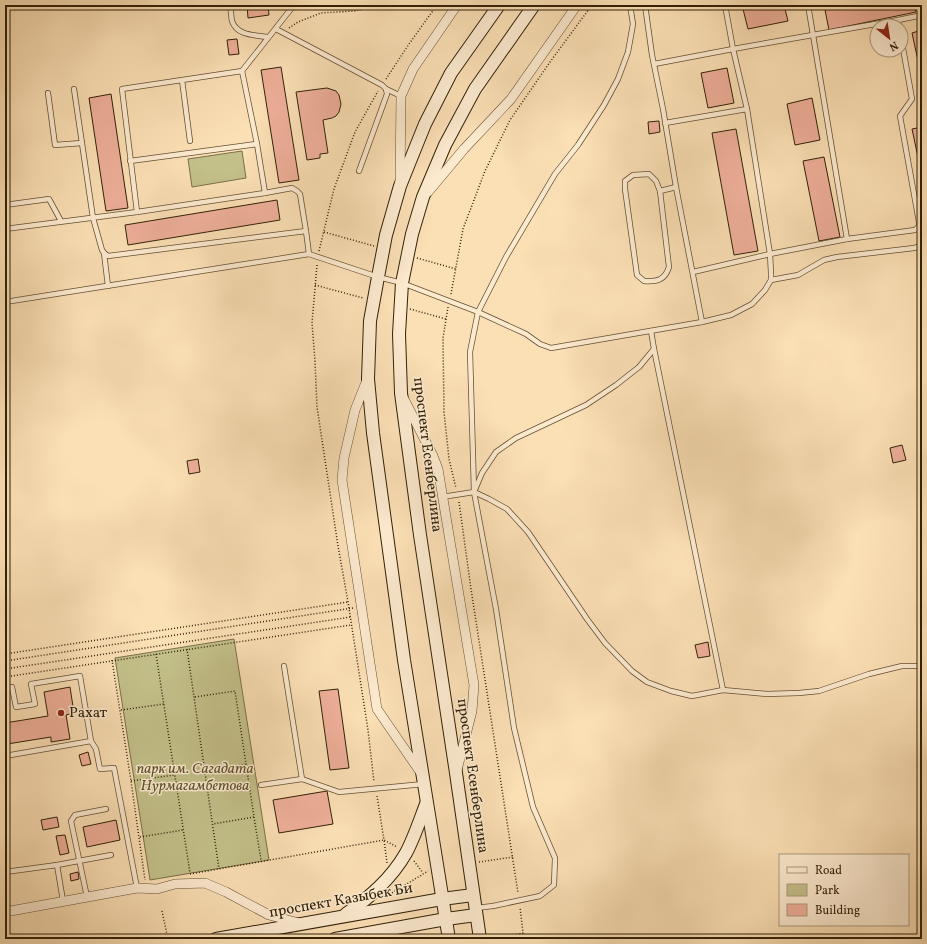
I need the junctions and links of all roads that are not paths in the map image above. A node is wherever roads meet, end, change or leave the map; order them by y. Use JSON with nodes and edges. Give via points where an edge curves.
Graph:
{"nodes":[{"id":1,"x":230,"y":5,"type":"edge"},
{"id":2,"x":294,"y":5,"type":"edge"},
{"id":3,"x":457,"y":5,"type":"edge"},
{"id":4,"x":498,"y":5,"type":"edge"},
{"id":5,"x":534,"y":5,"type":"edge"},
{"id":6,"x":577,"y":5,"type":"edge"},
{"id":7,"x":630,"y":5,"type":"edge"},
{"id":8,"x":645,"y":5,"type":"edge"},
{"id":9,"x":725,"y":5,"type":"edge"},
{"id":10,"x":808,"y":5,"type":"edge"},
{"id":11,"x":919,"y":5,"type":"edge"},
{"id":12,"x":921,"y":14,"type":"edge"},
{"id":13,"x":908,"y":18,"type":"edge"},
{"id":14,"x":869,"y":25,"type":"edge"},
{"id":15,"x":276,"y":29,"type":"junction"},
{"id":16,"x":813,"y":35,"type":"junction"},
{"id":17,"x":268,"y":37,"type":"junction"},
{"id":18,"x":733,"y":49,"type":"junction"},
{"id":19,"x":905,"y":58,"type":"edge"},
{"id":20,"x":654,"y":64,"type":"junction"},
{"id":21,"x":242,"y":71,"type":"junction"},
{"id":22,"x":182,"y":80,"type":"junction"},
{"id":23,"x":74,"y":89,"type":"dead end"},
{"id":24,"x":386,"y":89,"type":"junction"},
{"id":25,"x":48,"y":93,"type":"dead end"},
{"id":26,"x":401,"y":96,"type":"junction"},
{"id":27,"x":747,"y":109,"type":"junction"},
{"id":28,"x":665,"y":123,"type":"junction"},
{"id":29,"x":190,"y":141,"type":"dead end"},
{"id":30,"x":82,"y":143,"type":"junction"},
{"id":31,"x":257,"y":144,"type":"junction"},
{"id":32,"x":130,"y":161,"type":"junction"},
{"id":33,"x":359,"y":171,"type":"dead end"},
{"id":34,"x":400,"y":186,"type":"junction"},
{"id":35,"x":676,"y":187,"type":"junction"},
{"id":36,"x":660,"y":191,"type":"junction"},
{"id":37,"x":265,"y":193,"type":"junction"},
{"id":38,"x":423,"y":198,"type":"junction"},
{"id":39,"x":5,"y":205,"type":"edge"},
{"id":40,"x":137,"y":212,"type":"junction"},
{"id":41,"x":93,"y":218,"type":"junction"},
{"id":42,"x":61,"y":221,"type":"junction"},
{"id":43,"x":921,"y":226,"type":"edge"},
{"id":44,"x":5,"y":229,"type":"edge"},
{"id":45,"x":306,"y":231,"type":"junction"},
{"id":46,"x":847,"y":239,"type":"junction"},
{"id":47,"x":922,"y":246,"type":"edge"},
{"id":48,"x":104,"y":253,"type":"junction"},
{"id":49,"x":309,"y":254,"type":"junction"},
{"id":50,"x":770,"y":254,"type":"junction"},
{"id":51,"x":693,"y":272,"type":"junction"},
{"id":52,"x":378,"y":277,"type":"junction"},
{"id":53,"x":771,"y":280,"type":"junction"},
{"id":54,"x":402,"y":283,"type":"junction"},
{"id":55,"x":108,"y":286,"type":"junction"},
{"id":56,"x":5,"y":302,"type":"edge"},
{"id":57,"x":478,"y":312,"type":"junction"},
{"id":58,"x":702,"y":322,"type":"junction"},
{"id":59,"x":651,"y":331,"type":"junction"},
{"id":60,"x":654,"y":349,"type":"junction"},
{"id":61,"x":368,"y":379,"type":"junction"},
{"id":62,"x":401,"y":393,"type":"junction"},
{"id":63,"x":474,"y":492,"type":"junction"},
{"id":64,"x":442,"y":497,"type":"junction"},
{"id":65,"x":284,"y":666,"type":"dead end"},
{"id":66,"x":922,"y":666,"type":"edge"},
{"id":67,"x":5,"y":688,"type":"edge"},
{"id":68,"x":723,"y":690,"type":"junction"},
{"id":69,"x":91,"y":741,"type":"junction"},
{"id":70,"x":5,"y":756,"type":"edge"},
{"id":71,"x":456,"y":773,"type":"junction"},
{"id":72,"x":302,"y":779,"type":"junction"},
{"id":73,"x":423,"y":780,"type":"junction"},
{"id":74,"x":261,"y":785,"type":"dead end"},
{"id":75,"x":427,"y":803,"type":"junction"},
{"id":76,"x":106,"y":809,"type":"dead end"},
{"id":77,"x":111,"y":855,"type":"dead end"},
{"id":78,"x":79,"y":861,"type":"junction"},
{"id":79,"x":57,"y":865,"type":"junction"},
{"id":80,"x":5,"y":872,"type":"edge"},
{"id":81,"x":137,"y":886,"type":"junction"},
{"id":82,"x":473,"y":895,"type":"junction"},
{"id":83,"x":87,"y":897,"type":"junction"},
{"id":84,"x":442,"y":899,"type":"junction"},
{"id":85,"x":63,"y":901,"type":"junction"},
{"id":86,"x":5,"y":912,"type":"edge"},
{"id":87,"x":475,"y":912,"type":"junction"},
{"id":88,"x":342,"y":917,"type":"junction"},
{"id":89,"x":446,"y":919,"type":"junction"},
{"id":90,"x":302,"y":924,"type":"junction"},
{"id":91,"x":216,"y":939,"type":"edge"},
{"id":92,"x":335,"y":939,"type":"edge"},
{"id":93,"x":449,"y":939,"type":"edge"},
{"id":94,"x":480,"y":939,"type":"edge"}],
"edges":[{"from":1,"to":17,"type":"lane","via":[[232,22],[237,30]]},
{"from":2,"to":15,"type":"lane"},
{"from":3,"to":26,"type":"street","via":[[413,69]]},
{"from":4,"to":34,"type":"street","via":[[452,74],[425,124]]},
{"from":5,"to":38,"type":"street","name":"проспект Есенберлина","via":[[475,89],[445,145]]},
{"from":6,"to":38,"type":"street","via":[[511,99]]},
{"from":7,"to":57,"type":"lane","via":[[633,24],[628,52],[618,79],[506,257]]},
{"from":8,"to":20,"type":"lane"},
{"from":9,"to":18,"type":"lane"},
{"from":10,"to":16,"type":"lane"},
{"from":11,"to":12,"type":"lane"},
{"from":12,"to":13,"type":"lane"},
{"from":14,"to":16,"type":"lane"},
{"from":15,"to":17,"type":"lane"},
{"from":15,"to":24,"type":"lane"},
{"from":16,"to":18,"type":"lane"},
{"from":16,"to":46,"type":"lane"},
{"from":17,"to":21,"type":"lane"},
{"from":18,"to":20,"type":"lane"},
{"from":18,"to":27,"type":"lane"},
{"from":19,"to":43,"type":"lane","via":[[912,99],[900,116]]},
{"from":20,"to":28,"type":"lane"},
{"from":21,"to":22,"type":"lane"},
{"from":21,"to":31,"type":"lane"},
{"from":22,"to":29,"type":"lane"},
{"from":22,"to":32,"type":"lane","via":[[122,89]]},
{"from":23,"to":30,"type":"lane"},
{"from":24,"to":26,"type":"lane"},
{"from":24,"to":33,"type":"lane","via":[[387,94]]},
{"from":25,"to":30,"type":"lane","via":[[55,145]]},
{"from":26,"to":34,"type":"street"},
{"from":27,"to":28,"type":"lane"},
{"from":27,"to":50,"type":"lane"},
{"from":28,"to":35,"type":"lane"},
{"from":30,"to":41,"type":"lane"},
{"from":31,"to":32,"type":"lane"},
{"from":31,"to":37,"type":"lane"},
{"from":32,"to":40,"type":"lane"},
{"from":34,"to":52,"type":"street"},
{"from":35,"to":36,"type":"lane"},
{"from":35,"to":51,"type":"lane"},
{"from":36,"to":36,"type":"lane","via":[[670,267],[667,275],[656,282],[644,281],[637,275],[625,181],[633,175],[649,174],[656,181]]},
{"from":37,"to":40,"type":"lane"},
{"from":37,"to":45,"type":"lane","via":[[292,188],[297,191],[300,194]]},
{"from":38,"to":54,"type":"street","name":"проспект Есенберлина","via":[[412,234]]},
{"from":39,"to":42,"type":"lane","via":[[50,199]]},
{"from":40,"to":41,"type":"lane"},
{"from":41,"to":42,"type":"lane"},
{"from":41,"to":48,"type":"lane"},
{"from":42,"to":44,"type":"lane"},
{"from":43,"to":46,"type":"lane","via":[[915,230]]},
{"from":45,"to":48,"type":"lane","via":[[108,256]]},
{"from":45,"to":49,"type":"lane"},
{"from":46,"to":50,"type":"lane"},
{"from":47,"to":53,"type":"lane","via":[[837,257],[824,260],[798,275]]},
{"from":48,"to":55,"type":"lane"},
{"from":49,"to":52,"type":"lane"},
{"from":49,"to":55,"type":"lane"},
{"from":50,"to":51,"type":"lane"},
{"from":50,"to":53,"type":"lane"},
{"from":51,"to":58,"type":"lane"},
{"from":52,"to":54,"type":"lane"},
{"from":52,"to":61,"type":"street","via":[[370,321]]},
{"from":53,"to":58,"type":"lane","via":[[752,304],[731,315]]},
{"from":54,"to":57,"type":"lane"},
{"from":54,"to":62,"type":"street","name":"проспект Есенберлина","via":[[399,334]]},
{"from":55,"to":56,"type":"lane"},
{"from":57,"to":59,"type":"lane","via":[[551,348]]},
{"from":57,"to":63,"type":"lane","via":[[470,352]]},
{"from":58,"to":59,"type":"lane"},
{"from":59,"to":60,"type":"lane"},
{"from":60,"to":63,"type":"lane","via":[[639,367],[586,405],[516,438],[496,452],[482,473]]},
{"from":60,"to":68,"type":"lane"},
{"from":61,"to":73,"type":"street","via":[[403,652]]},
{"from":61,"to":73,"type":"street","via":[[355,410],[344,458],[342,480],[377,709]]},
{"from":62,"to":64,"type":"street","via":[[433,456],[438,469]]},
{"from":62,"to":71,"type":"street","name":"проспект Есенберлина"},
{"from":63,"to":64,"type":"lane"},
{"from":63,"to":68,"type":"lane","via":[[507,509],[528,532],[605,643],[632,671],[647,682],[692,696]]},
{"from":63,"to":87,"type":"lane","via":[[496,609],[514,728],[533,807],[555,858],[554,885],[540,896]]},
{"from":64,"to":71,"type":"street","via":[[474,685],[472,711]]},
{"from":65,"to":72,"type":"lane"},
{"from":66,"to":68,"type":"lane","via":[[902,666],[869,674],[819,691],[767,694]]},
{"from":67,"to":69,"type":"lane","via":[[12,687],[16,707],[35,704],[31,684],[80,676]]},
{"from":69,"to":70,"type":"lane"},
{"from":69,"to":81,"type":"lane","via":[[96,749],[100,769],[114,768]]},
{"from":71,"to":82,"type":"street","name":"проспект Есенберлина"},
{"from":72,"to":73,"type":"lane","via":[[339,792]]},
{"from":72,"to":74,"type":"lane"},
{"from":73,"to":75,"type":"street"},
{"from":75,"to":84,"type":"street"},
{"from":75,"to":88,"type":"street","via":[[406,852],[389,878]]},
{"from":76,"to":78,"type":"lane","via":[[75,815],[71,821]]},
{"from":77,"to":78,"type":"lane"},
{"from":78,"to":79,"type":"lane"},
{"from":78,"to":83,"type":"lane"},
{"from":79,"to":80,"type":"lane"},
{"from":79,"to":85,"type":"lane"},
{"from":81,"to":83,"type":"street"},
{"from":81,"to":90,"type":"street","via":[[157,889],[175,884],[205,883],[269,915]]},
{"from":82,"to":84,"type":"street","name":"проспект Казыбек Би"},
{"from":82,"to":87,"type":"street","name":"проспект Есенберлина"},
{"from":83,"to":85,"type":"street"},
{"from":84,"to":88,"type":"street","name":"проспект Казыбек Би"},
{"from":84,"to":89,"type":"street"},
{"from":85,"to":86,"type":"street"},
{"from":87,"to":89,"type":"street"},
{"from":87,"to":94,"type":"street","name":"проспект Есенберлина"},
{"from":88,"to":90,"type":"street","name":"проспект Казыбек Би"},
{"from":89,"to":92,"type":"street"},
{"from":89,"to":93,"type":"street"},
{"from":90,"to":91,"type":"street","name":"проспект Казыбек Би"}]}
